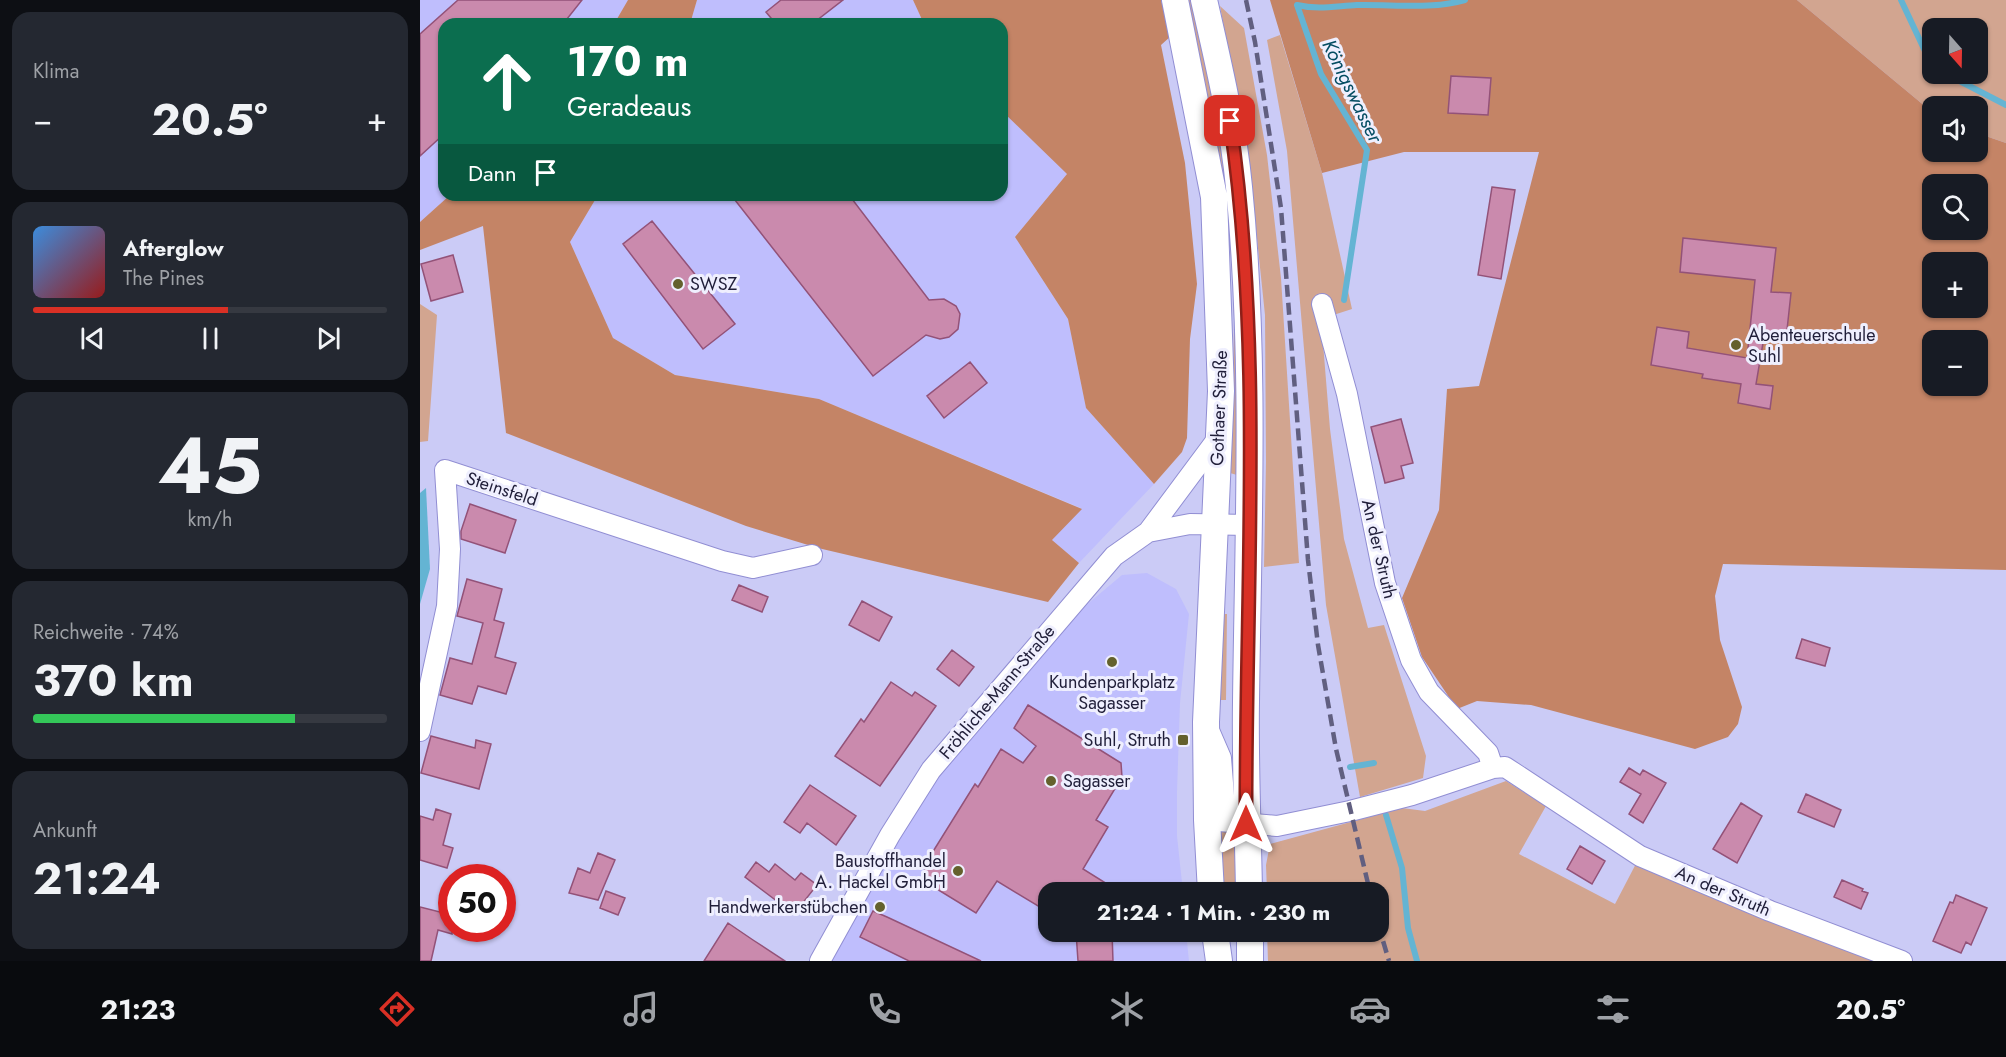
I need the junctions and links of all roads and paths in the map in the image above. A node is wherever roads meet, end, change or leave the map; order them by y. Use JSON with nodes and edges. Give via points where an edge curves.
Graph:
{"nodes":[{"id":1,"x":1175,"y":0,"type":"edge"},
{"id":2,"x":1204,"y":0,"type":"edge"},
{"id":3,"x":1322,"y":304,"type":"dead end"},
{"id":4,"x":1218,"y":438,"type":"junction"},
{"id":5,"x":1214,"y":524,"type":"junction"},
{"id":6,"x":1250,"y":525,"type":"junction"},
{"id":7,"x":1148,"y":532,"type":"junction"},
{"id":8,"x":812,"y":555,"type":"dead end"},
{"id":9,"x":420,"y":731,"type":"edge"},
{"id":10,"x":1493,"y":768,"type":"junction"},
{"id":11,"x":1226,"y":822,"type":"junction"},
{"id":12,"x":1213,"y":882,"type":"edge"},
{"id":13,"x":1246,"y":882,"type":"edge"},
{"id":14,"x":1216,"y":942,"type":"edge"},
{"id":15,"x":1250,"y":942,"type":"edge"},
{"id":16,"x":819,"y":961,"type":"edge"},
{"id":17,"x":1219,"y":961,"type":"edge"},
{"id":18,"x":1250,"y":961,"type":"edge"},
{"id":19,"x":1902,"y":961,"type":"edge"}],
"edges":[{"from":1,"to":4,"type":"main road","name":"Gothaer Straße","via":[[1214,197],[1221,346]]},
{"from":2,"to":6,"type":"main road","name":"Gothaer Straße","via":[[1226,99],[1239,185],[1248,306]]},
{"from":3,"to":10,"type":"street","name":"An der Struth","via":[[1347,394],[1385,583],[1411,660],[1430,692],[1488,753]]},
{"from":4,"to":5,"type":"main road","name":"Gothaer Straße"},
{"from":4,"to":7,"type":"street"},
{"from":5,"to":6,"type":"street","name":"Fröhliche-Mann-Straße"},
{"from":5,"to":7,"type":"street","name":"Fröhliche-Mann-Straße","via":[[1179,525]]},
{"from":5,"to":11,"type":"main road","name":"Gothaer Straße","via":[[1206,722]]},
{"from":6,"to":11,"type":"main road","name":"Gothaer Straße","via":[[1246,703]]},
{"from":7,"to":16,"type":"street","name":"Fröhliche-Mann-Straße","via":[[1114,556],[931,770]]},
{"from":8,"to":9,"type":"street","name":"Steinsfeld","via":[[753,568],[445,470],[450,549],[447,606]]},
{"from":10,"to":11,"type":"street","via":[[1412,795],[1277,826]]},
{"from":10,"to":19,"type":"street","name":"An der Struth","via":[[1505,767],[1640,856]]},
{"from":11,"to":12,"type":"main road","name":"Gothaer Straße"},
{"from":11,"to":13,"type":"main road","name":"Gothaer Straße"},
{"from":14,"to":17,"type":"main road"},
{"from":15,"to":18,"type":"main road"}]}
